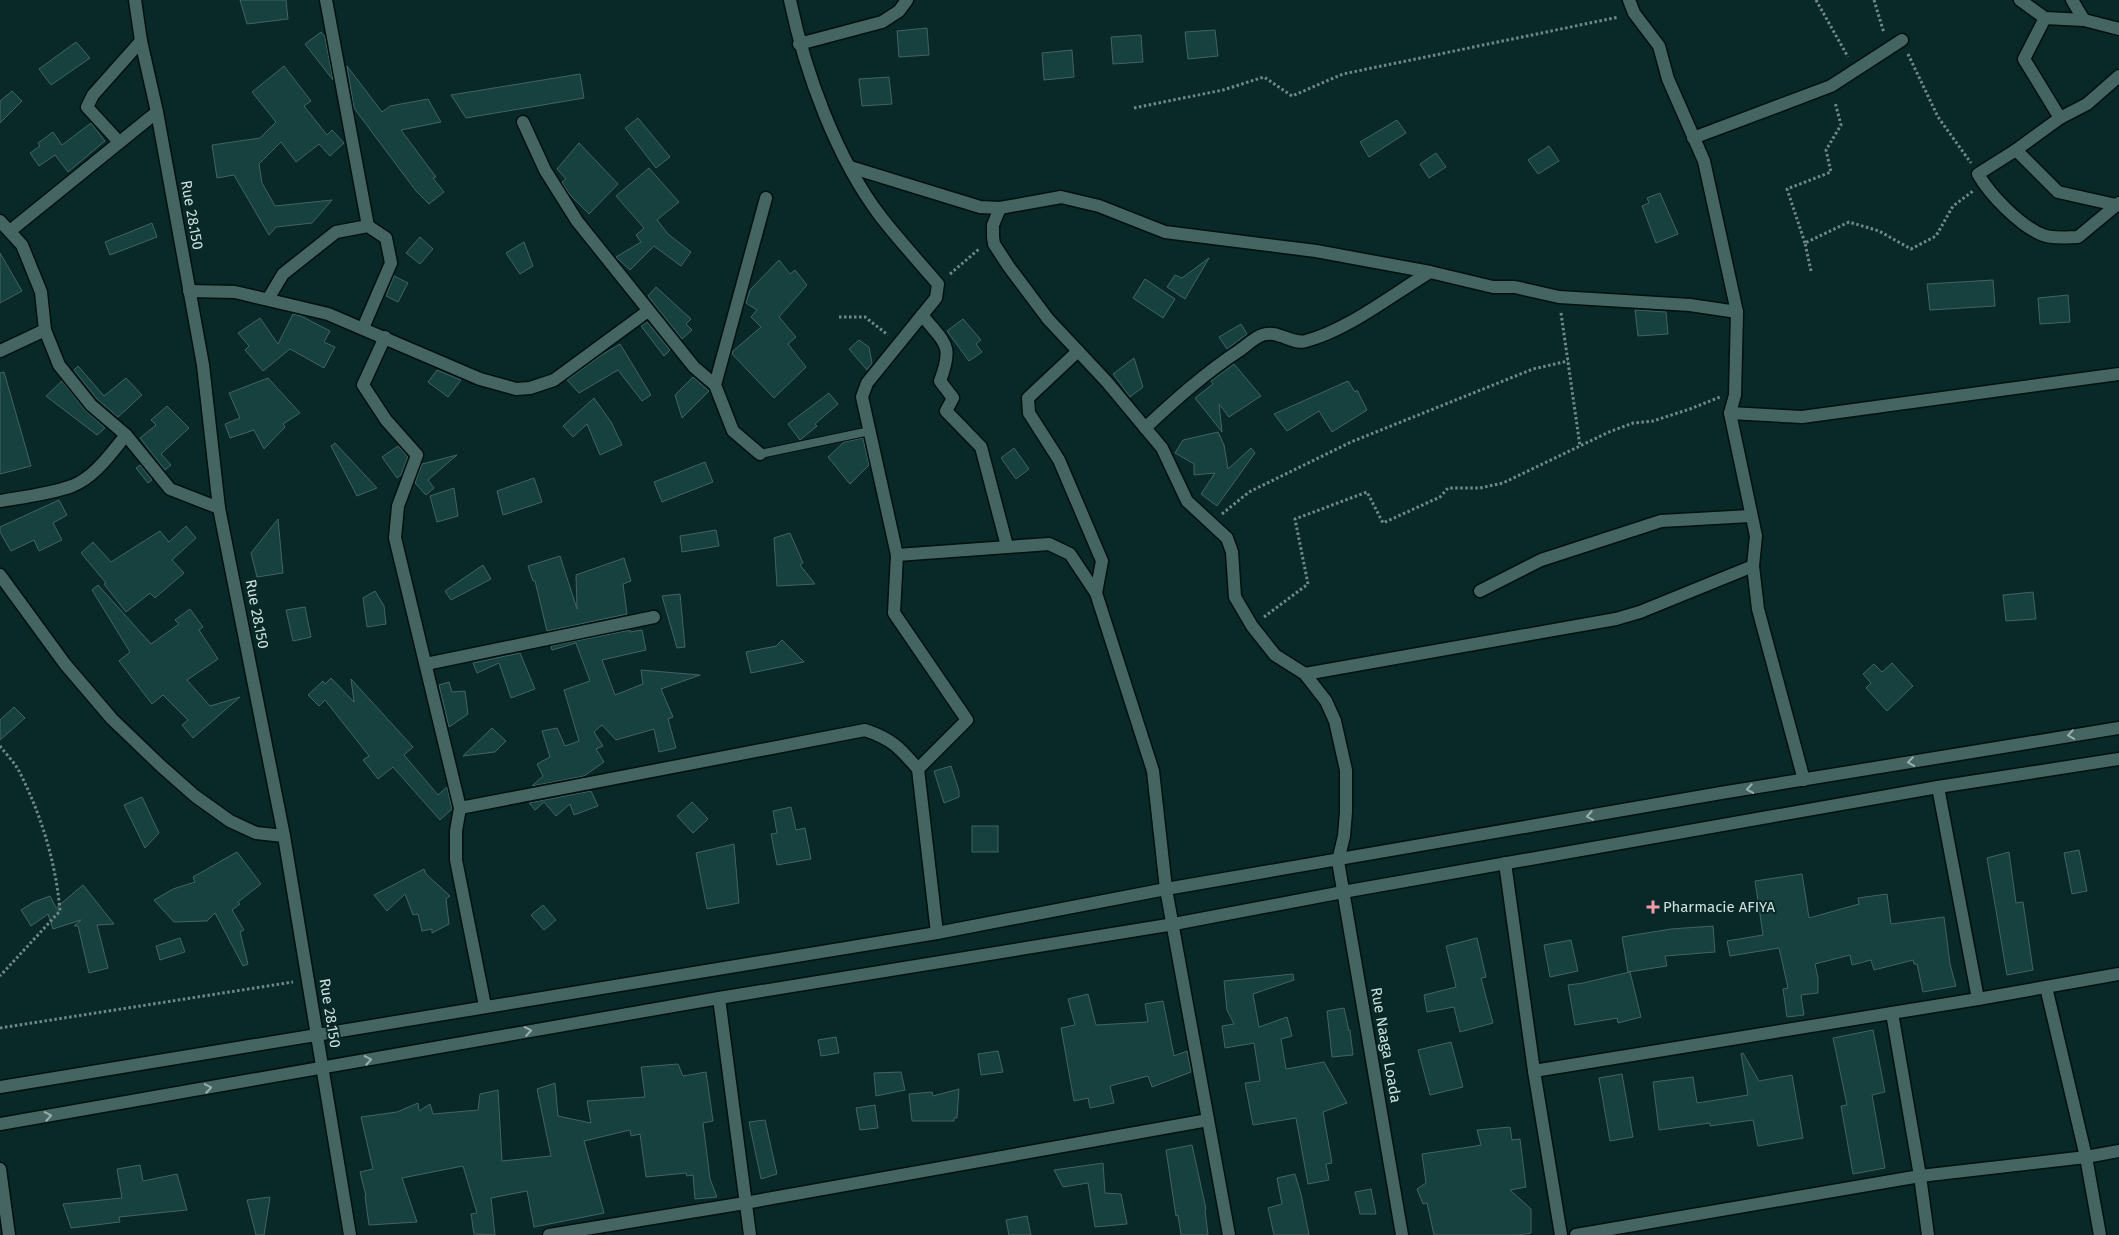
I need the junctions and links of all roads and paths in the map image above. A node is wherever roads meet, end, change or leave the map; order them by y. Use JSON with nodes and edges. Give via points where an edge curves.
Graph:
{"nodes":[{"id":1,"x":135,"y":0,"type":"edge"},
{"id":2,"x":326,"y":0,"type":"edge"},
{"id":3,"x":790,"y":0,"type":"edge"},
{"id":4,"x":906,"y":0,"type":"edge"},
{"id":5,"x":1629,"y":0,"type":"edge"},
{"id":6,"x":1816,"y":0,"type":"edge"},
{"id":7,"x":1874,"y":0,"type":"edge"},
{"id":8,"x":2020,"y":0,"type":"edge"},
{"id":9,"x":2072,"y":0,"type":"edge"},
{"id":10,"x":1634,"y":13,"type":"junction"},
{"id":11,"x":2045,"y":18,"type":"junction"},
{"id":12,"x":2084,"y":20,"type":"junction"},
{"id":13,"x":2119,"y":29,"type":"edge"},
{"id":14,"x":1902,"y":40,"type":"junction"},
{"id":15,"x":141,"y":41,"type":"junction"},
{"id":16,"x":799,"y":44,"type":"junction"},
{"id":17,"x":1856,"y":70,"type":"junction"},
{"id":18,"x":2119,"y":76,"type":"edge"},
{"id":19,"x":1831,"y":86,"type":"junction"},
{"id":20,"x":1134,"y":108,"type":"dead end"},
{"id":21,"x":157,"y":112,"type":"junction"},
{"id":22,"x":2060,"y":118,"type":"junction"},
{"id":23,"x":523,"y":122,"type":"dead end"},
{"id":24,"x":1694,"y":138,"type":"junction"},
{"id":25,"x":119,"y":142,"type":"junction"},
{"id":26,"x":2016,"y":150,"type":"junction"},
{"id":27,"x":850,"y":167,"type":"junction"},
{"id":28,"x":1980,"y":178,"type":"junction"},
{"id":29,"x":766,"y":198,"type":"dead end"},
{"id":30,"x":2118,"y":204,"type":"edge"},
{"id":31,"x":1000,"y":208,"type":"junction"},
{"id":32,"x":0,"y":221,"type":"edge"},
{"id":33,"x":368,"y":226,"type":"junction"},
{"id":34,"x":10,"y":231,"type":"junction"},
{"id":35,"x":993,"y":237,"type":"junction"},
{"id":36,"x":1805,"y":243,"type":"junction"},
{"id":37,"x":1811,"y":271,"type":"dead end"},
{"id":38,"x":1430,"y":272,"type":"junction"},
{"id":39,"x":938,"y":284,"type":"junction"},
{"id":40,"x":189,"y":291,"type":"junction"},
{"id":41,"x":1559,"y":297,"type":"junction"},
{"id":42,"x":268,"y":299,"type":"junction"},
{"id":43,"x":648,"y":311,"type":"junction"},
{"id":44,"x":1737,"y":312,"type":"junction"},
{"id":45,"x":922,"y":315,"type":"junction"},
{"id":46,"x":839,"y":317,"type":"dead end"},
{"id":47,"x":363,"y":328,"type":"junction"},
{"id":48,"x":45,"y":330,"type":"junction"},
{"id":49,"x":384,"y":337,"type":"junction"},
{"id":50,"x":898,"y":343,"type":"junction"},
{"id":51,"x":0,"y":351,"type":"edge"},
{"id":52,"x":1078,"y":351,"type":"junction"},
{"id":53,"x":1568,"y":361,"type":"junction"},
{"id":54,"x":2119,"y":374,"type":"edge"},
{"id":55,"x":715,"y":385,"type":"junction"},
{"id":56,"x":1735,"y":395,"type":"junction"},
{"id":57,"x":1730,"y":413,"type":"junction"},
{"id":58,"x":1146,"y":428,"type":"junction"},
{"id":59,"x":870,"y":431,"type":"junction"},
{"id":60,"x":126,"y":436,"type":"junction"},
{"id":61,"x":1580,"y":446,"type":"junction"},
{"id":62,"x":760,"y":454,"type":"joint"},
{"id":63,"x":0,"y":501,"type":"edge"},
{"id":64,"x":219,"y":508,"type":"junction"},
{"id":65,"x":1750,"y":516,"type":"junction"},
{"id":66,"x":1212,"y":522,"type":"junction"},
{"id":67,"x":1007,"y":546,"type":"junction"},
{"id":68,"x":897,"y":555,"type":"junction"},
{"id":69,"x":1753,"y":566,"type":"junction"},
{"id":70,"x":0,"y":575,"type":"edge"},
{"id":71,"x":1480,"y":592,"type":"dead end"},
{"id":72,"x":1096,"y":594,"type":"junction"},
{"id":73,"x":654,"y":617,"type":"dead end"},
{"id":74,"x":1252,"y":626,"type":"junction"},
{"id":75,"x":426,"y":664,"type":"junction"},
{"id":76,"x":1305,"y":674,"type":"junction"},
{"id":77,"x":2119,"y":728,"type":"edge"},
{"id":78,"x":0,"y":746,"type":"edge"},
{"id":79,"x":2119,"y":759,"type":"edge"},
{"id":80,"x":918,"y":769,"type":"junction"},
{"id":81,"x":1804,"y":780,"type":"junction"},
{"id":82,"x":1938,"y":787,"type":"junction"},
{"id":83,"x":460,"y":808,"type":"junction"},
{"id":84,"x":284,"y":836,"type":"junction"},
{"id":85,"x":1338,"y":861,"type":"junction"},
{"id":86,"x":1505,"y":863,"type":"junction"},
{"id":87,"x":1166,"y":890,"type":"junction"},
{"id":88,"x":1343,"y":892,"type":"junction"},
{"id":89,"x":1174,"y":924,"type":"junction"},
{"id":90,"x":937,"y":933,"type":"junction"},
{"id":91,"x":2119,"y":974,"type":"edge"},
{"id":92,"x":0,"y":976,"type":"edge"},
{"id":93,"x":308,"y":980,"type":"junction"},
{"id":94,"x":2046,"y":987,"type":"junction"},
{"id":95,"x":719,"y":998,"type":"junction"},
{"id":96,"x":1978,"y":999,"type":"junction"},
{"id":97,"x":485,"y":1006,"type":"junction"},
{"id":98,"x":1892,"y":1013,"type":"junction"},
{"id":99,"x":0,"y":1028,"type":"edge"},
{"id":100,"x":316,"y":1034,"type":"junction"},
{"id":101,"x":322,"y":1068,"type":"junction"},
{"id":102,"x":1534,"y":1071,"type":"junction"},
{"id":103,"x":0,"y":1087,"type":"edge"},
{"id":104,"x":1208,"y":1120,"type":"junction"},
{"id":105,"x":0,"y":1124,"type":"edge"},
{"id":106,"x":2119,"y":1151,"type":"edge"},
{"id":107,"x":2086,"y":1157,"type":"junction"},
{"id":108,"x":0,"y":1169,"type":"edge"},
{"id":109,"x":1920,"y":1176,"type":"junction"},
{"id":110,"x":745,"y":1203,"type":"junction"},
{"id":111,"x":8,"y":1235,"type":"edge"},
{"id":112,"x":350,"y":1235,"type":"edge"},
{"id":113,"x":549,"y":1235,"type":"edge"},
{"id":114,"x":750,"y":1235,"type":"edge"},
{"id":115,"x":1229,"y":1235,"type":"edge"},
{"id":116,"x":1402,"y":1235,"type":"edge"},
{"id":117,"x":1561,"y":1235,"type":"edge"},
{"id":118,"x":1576,"y":1235,"type":"edge"},
{"id":119,"x":1928,"y":1235,"type":"edge"},
{"id":120,"x":2100,"y":1235,"type":"edge"}],
"edges":[{"from":1,"to":15,"type":"street","name":"Rue 28.150"},
{"from":2,"to":33,"type":"street"},
{"from":3,"to":16,"type":"street"},
{"from":4,"to":16,"type":"street","via":[[899,11],[882,22]]},
{"from":5,"to":10,"type":"street"},
{"from":6,"to":17,"type":"path"},
{"from":7,"to":14,"type":"path","via":[[1884,33]]},
{"from":8,"to":11,"type":"street"},
{"from":9,"to":12,"type":"street"},
{"from":10,"to":20,"type":"path","via":[[1344,74],[1292,96],[1264,77],[1223,90]]},
{"from":10,"to":24,"type":"street","via":[[1659,46],[1668,79]]},
{"from":11,"to":12,"type":"street"},
{"from":11,"to":22,"type":"street","via":[[2024,59]]},
{"from":12,"to":13,"type":"street"},
{"from":14,"to":17,"type":"street"},
{"from":14,"to":28,"type":"path","via":[[1938,116]]},
{"from":15,"to":21,"type":"street","name":"Rue 28.150"},
{"from":15,"to":25,"type":"street","via":[[93,95],[87,107]]},
{"from":16,"to":27,"type":"street","via":[[825,115]]},
{"from":17,"to":19,"type":"street"},
{"from":18,"to":22,"type":"street","via":[[2088,104]]},
{"from":19,"to":24,"type":"street"},
{"from":19,"to":36,"type":"path","via":[[1841,125],[1826,150],[1831,172],[1787,189]]},
{"from":21,"to":25,"type":"street"},
{"from":21,"to":40,"type":"street","name":"Rue 28.150"},
{"from":22,"to":26,"type":"street"},
{"from":23,"to":43,"type":"street","via":[[545,170],[577,221]]},
{"from":24,"to":44,"type":"street","via":[[1704,161]]},
{"from":25,"to":34,"type":"street"},
{"from":26,"to":28,"type":"street"},
{"from":26,"to":30,"type":"street","via":[[2058,192]]},
{"from":27,"to":31,"type":"street","via":[[980,207]]},
{"from":27,"to":39,"type":"street","via":[[880,216]]},
{"from":28,"to":30,"type":"street","via":[[2016,218],[2044,236],[2078,237]]},
{"from":28,"to":36,"type":"path","via":[[1953,206],[1936,236],[1911,249],[1879,231],[1849,222]]},
{"from":29,"to":55,"type":"street"},
{"from":31,"to":35,"type":"street","via":[[993,225]]},
{"from":31,"to":38,"type":"street","via":[[1061,197],[1099,206],[1165,232],[1316,252]]},
{"from":32,"to":34,"type":"street"},
{"from":33,"to":42,"type":"street","via":[[336,232],[283,274]]},
{"from":33,"to":47,"type":"street","via":[[386,238],[391,263]]},
{"from":34,"to":48,"type":"street","via":[[22,246],[41,292]]},
{"from":35,"to":39,"type":"path"},
{"from":35,"to":52,"type":"street","via":[[994,244],[1020,282]]},
{"from":36,"to":37,"type":"path"},
{"from":38,"to":41,"type":"street","via":[[1493,287],[1515,287]]},
{"from":38,"to":58,"type":"street","via":[[1361,316],[1319,337],[1303,342],[1278,334],[1262,336],[1188,388]]},
{"from":39,"to":45,"type":"street","via":[[936,298]]},
{"from":40,"to":42,"type":"street","via":[[235,292]]},
{"from":40,"to":64,"type":"street","name":"Rue 28.150","via":[[203,365]]},
{"from":41,"to":44,"type":"street","via":[[1690,305]]},
{"from":41,"to":53,"type":"path"},
{"from":42,"to":47,"type":"street","via":[[328,314]]},
{"from":43,"to":49,"type":"street","via":[[554,380],[530,388],[516,389],[480,379]]},
{"from":43,"to":55,"type":"street","via":[[694,366]]},
{"from":44,"to":56,"type":"street"},
{"from":45,"to":50,"type":"street"},
{"from":45,"to":67,"type":"street","via":[[946,347],[948,360],[940,381],[953,398],[946,411],[981,447]]},
{"from":46,"to":50,"type":"path","via":[[864,317]]},
{"from":47,"to":49,"type":"street"},
{"from":48,"to":51,"type":"street"},
{"from":48,"to":60,"type":"street","via":[[59,365],[91,405]]},
{"from":49,"to":75,"type":"street","via":[[363,385],[386,420],[417,455],[398,506],[395,538]]},
{"from":50,"to":59,"type":"street","via":[[867,383],[862,397]]},
{"from":52,"to":58,"type":"street"},
{"from":52,"to":72,"type":"street","via":[[1028,398],[1028,413],[1059,460],[1102,561]]},
{"from":53,"to":61,"type":"path"},
{"from":53,"to":66,"type":"path","via":[[1533,369],[1351,442],[1249,492]]},
{"from":54,"to":57,"type":"street","via":[[1802,417]]},
{"from":55,"to":62,"type":"street","via":[[733,431]]},
{"from":56,"to":57,"type":"street"},
{"from":56,"to":61,"type":"path","via":[[1715,398],[1653,421],[1633,423]]},
{"from":57,"to":65,"type":"street"},
{"from":58,"to":66,"type":"street","via":[[1162,448],[1188,501]]},
{"from":59,"to":62,"type":"lane"},
{"from":59,"to":68,"type":"street"},
{"from":60,"to":63,"type":"street","via":[[96,470],[73,485]]},
{"from":60,"to":64,"type":"street","via":[[170,489]]},
{"from":61,"to":74,"type":"path","via":[[1503,483],[1480,488],[1448,488],[1440,497],[1383,523],[1367,492],[1295,519],[1308,584]]},
{"from":64,"to":84,"type":"street","name":"Rue 28.150"},
{"from":65,"to":69,"type":"street","via":[[1756,536]]},
{"from":65,"to":71,"type":"street","via":[[1661,521],[1541,560]]},
{"from":66,"to":74,"type":"street","via":[[1227,538],[1232,552],[1235,597]]},
{"from":67,"to":68,"type":"street"},
{"from":67,"to":72,"type":"street","via":[[1050,544],[1070,554]]},
{"from":68,"to":80,"type":"street","via":[[894,612],[967,720]]},
{"from":69,"to":76,"type":"street","via":[[1616,619]]},
{"from":69,"to":81,"type":"street","via":[[1758,609]]},
{"from":70,"to":84,"type":"street","via":[[65,664],[112,719],[161,766],[230,821],[256,832]]},
{"from":72,"to":87,"type":"street","via":[[1153,771]]},
{"from":73,"to":75,"type":"street"},
{"from":74,"to":76,"type":"street","via":[[1275,655]]},
{"from":75,"to":83,"type":"street"},
{"from":76,"to":85,"type":"street","via":[[1326,701],[1336,721],[1346,770],[1346,820]]},
{"from":77,"to":81,"type":"street","one_way":true},
{"from":78,"to":92,"type":"path","via":[[18,770],[44,831],[57,880],[60,912]]},
{"from":79,"to":82,"type":"street"},
{"from":80,"to":83,"type":"street","via":[[898,745],[865,730]]},
{"from":80,"to":90,"type":"street"},
{"from":81,"to":85,"type":"street","one_way":true},
{"from":82,"to":86,"type":"street"},
{"from":82,"to":96,"type":"street"},
{"from":83,"to":97,"type":"street","via":[[456,860]]},
{"from":84,"to":93,"type":"street","name":"Rue 28.150"},
{"from":85,"to":87,"type":"street"},
{"from":85,"to":88,"type":"street","name":"Rue Naaga Loada"},
{"from":86,"to":88,"type":"street"},
{"from":86,"to":102,"type":"street"},
{"from":87,"to":89,"type":"street"},
{"from":87,"to":90,"type":"street"},
{"from":88,"to":89,"type":"street"},
{"from":88,"to":116,"type":"street","name":"Rue Naaga Loada"},
{"from":89,"to":95,"type":"street"},
{"from":89,"to":104,"type":"street"},
{"from":90,"to":97,"type":"street"},
{"from":91,"to":94,"type":"street"},
{"from":93,"to":99,"type":"path"},
{"from":93,"to":100,"type":"street","name":"Rue 28.150"},
{"from":94,"to":96,"type":"street"},
{"from":94,"to":107,"type":"street"},
{"from":101,"to":95,"type":"street","one_way":true},
{"from":95,"to":110,"type":"street"},
{"from":96,"to":98,"type":"street"},
{"from":97,"to":100,"type":"street"},
{"from":98,"to":102,"type":"street"},
{"from":98,"to":109,"type":"street"},
{"from":100,"to":101,"type":"street","name":"Rue 28.150"},
{"from":100,"to":103,"type":"street"},
{"from":105,"to":101,"type":"street","one_way":true},
{"from":101,"to":112,"type":"street","name":"Rue 28.150"},
{"from":102,"to":117,"type":"street"},
{"from":104,"to":110,"type":"street"},
{"from":104,"to":115,"type":"street"},
{"from":106,"to":107,"type":"street"},
{"from":107,"to":109,"type":"street"},
{"from":107,"to":120,"type":"street"},
{"from":108,"to":111,"type":"street"},
{"from":109,"to":118,"type":"street"},
{"from":109,"to":119,"type":"street"},
{"from":110,"to":113,"type":"street"},
{"from":110,"to":114,"type":"street"}]}
